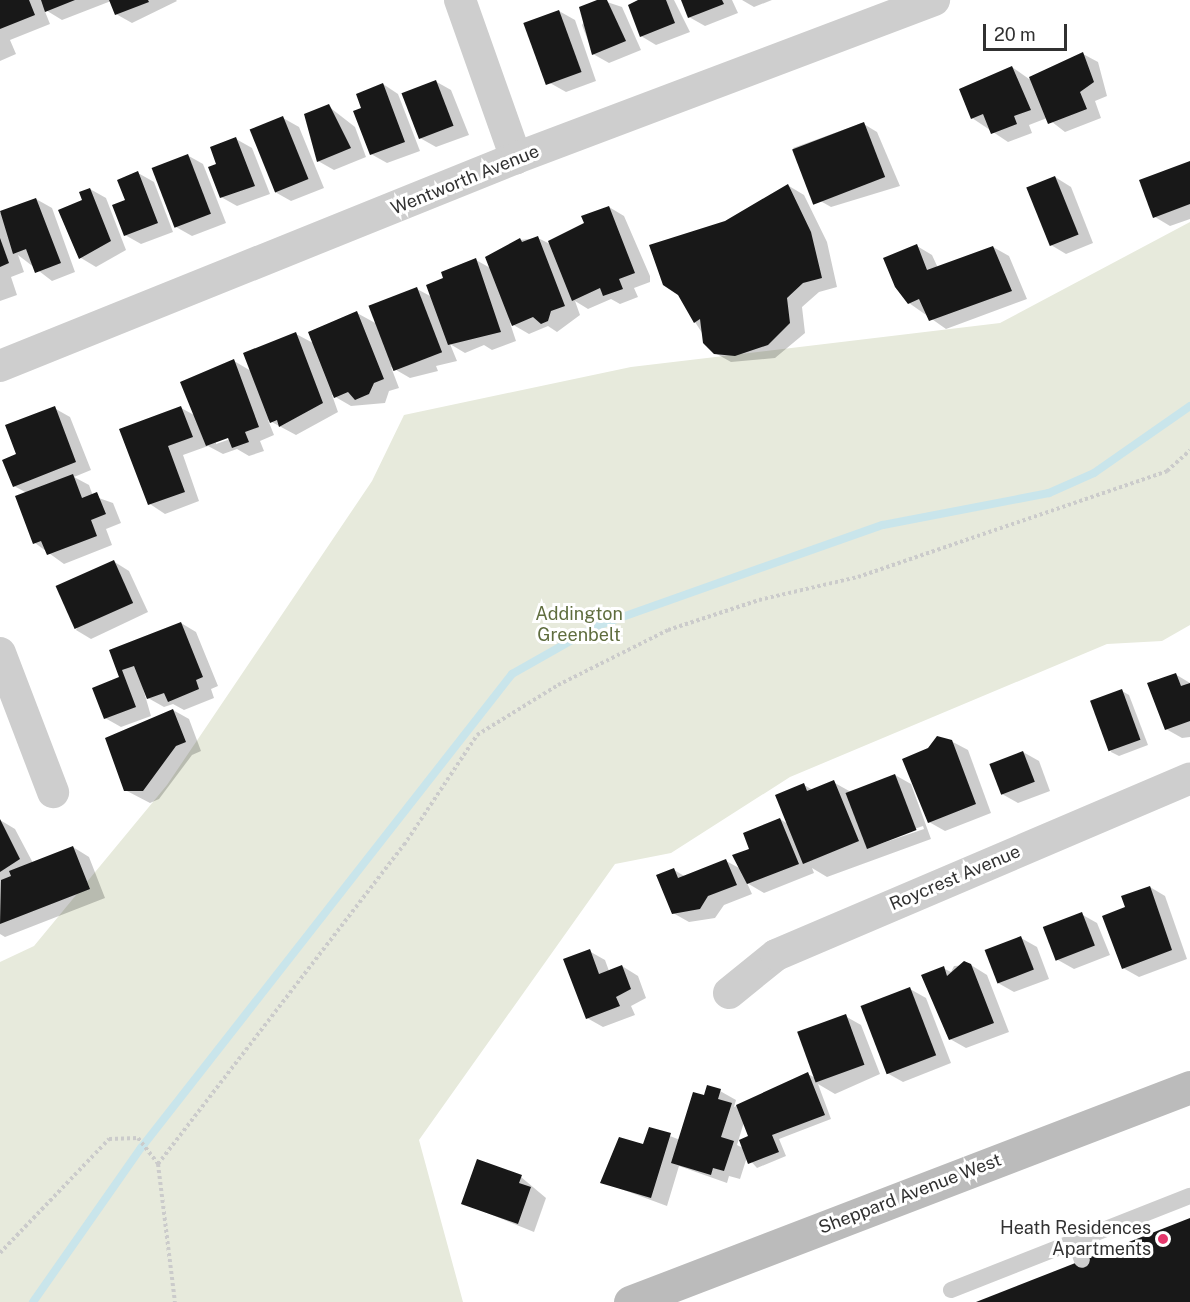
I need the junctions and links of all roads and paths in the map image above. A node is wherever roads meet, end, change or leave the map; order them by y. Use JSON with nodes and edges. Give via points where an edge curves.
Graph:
{"nodes":[{"id":1,"x":460,"y":0,"type":"edge"},
{"id":2,"x":934,"y":0,"type":"edge"},
{"id":3,"x":516,"y":158,"type":"junction"},
{"id":4,"x":0,"y":366,"type":"edge"},
{"id":5,"x":1190,"y":450,"type":"edge"},
{"id":6,"x":0,"y":653,"type":"edge"},
{"id":7,"x":1190,"y":778,"type":"edge"},
{"id":8,"x":52,"y":792,"type":"dead end"},
{"id":9,"x":729,"y":993,"type":"dead end"},
{"id":10,"x":1190,"y":1087,"type":"edge"},
{"id":11,"x":158,"y":1164,"type":"junction"},
{"id":12,"x":1190,"y":1196,"type":"edge"},
{"id":13,"x":1075,"y":1241,"type":"junction"},
{"id":14,"x":0,"y":1253,"type":"edge"},
{"id":15,"x":1082,"y":1260,"type":"dead end"},
{"id":16,"x":951,"y":1290,"type":"dead end"},
{"id":17,"x":175,"y":1302,"type":"edge"},
{"id":18,"x":630,"y":1302,"type":"edge"}],
"edges":[{"from":1,"to":3,"type":"street"},
{"from":2,"to":3,"type":"street","name":"Wentworth Avenue"},
{"from":3,"to":4,"type":"street","name":"Wentworth Avenue"},
{"from":5,"to":11,"type":"path","via":[[1167,471],[858,576],[759,600],[668,630],[558,685],[477,735],[404,845]]},
{"from":6,"to":8,"type":"street"},
{"from":7,"to":9,"type":"street","name":"Roycrest Avenue","via":[[776,955]]},
{"from":10,"to":18,"type":"main road","name":"Sheppard Avenue West"},
{"from":11,"to":14,"type":"path","via":[[138,1138],[109,1139]]},
{"from":11,"to":17,"type":"path"},
{"from":12,"to":13,"type":"lane"},
{"from":13,"to":15,"type":"lane"},
{"from":13,"to":16,"type":"lane"}]}
